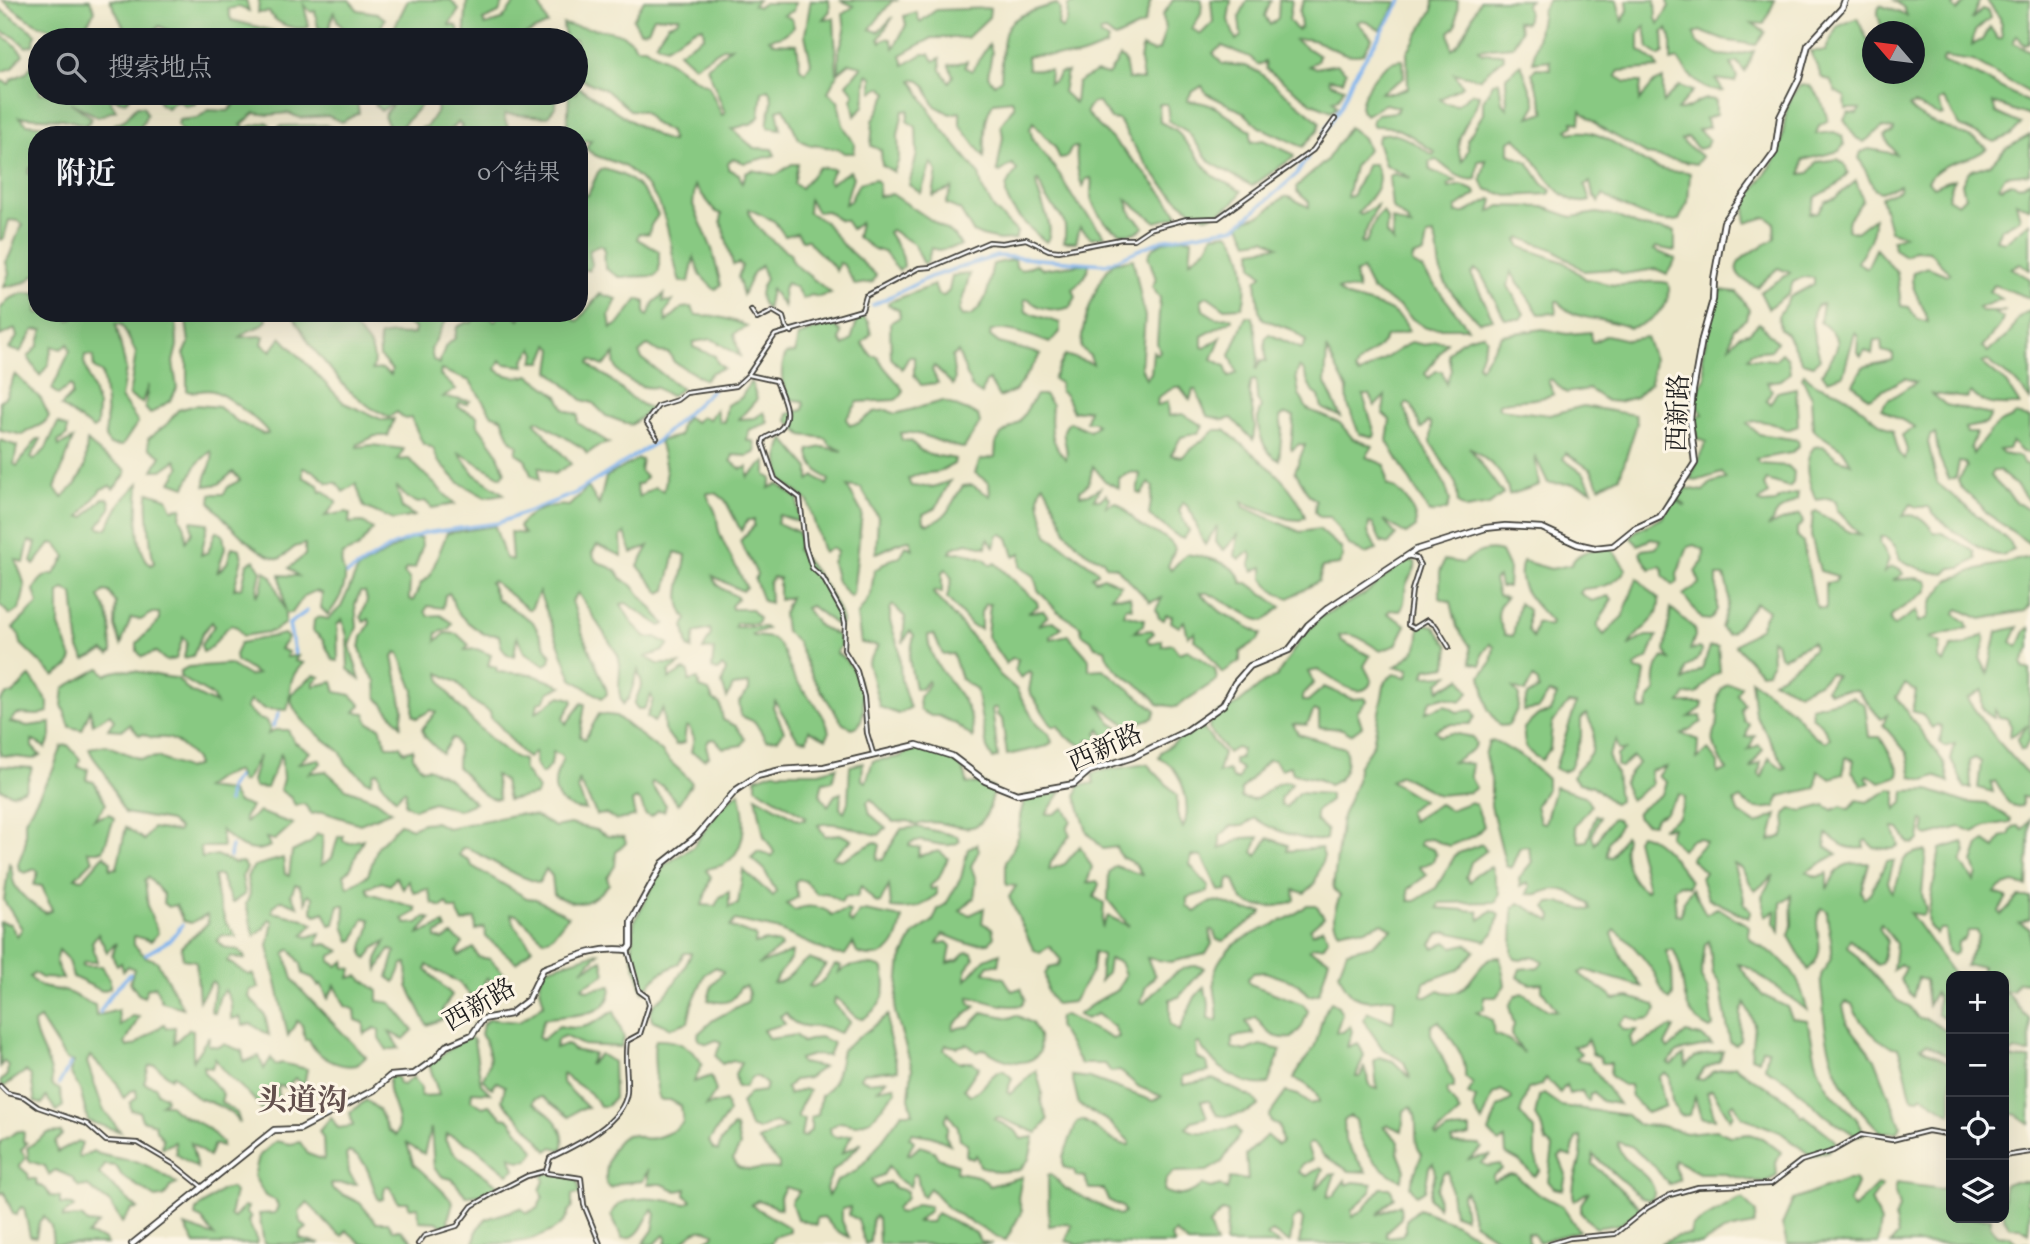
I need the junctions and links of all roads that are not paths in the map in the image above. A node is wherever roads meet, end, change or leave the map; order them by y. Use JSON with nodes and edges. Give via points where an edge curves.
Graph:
{"nodes":[{"id":1,"x":1845,"y":0,"type":"edge"},
{"id":2,"x":1335,"y":119,"type":"dead end"},
{"id":3,"x":751,"y":310,"type":"dead end"},
{"id":4,"x":786,"y":327,"type":"junction"},
{"id":5,"x":792,"y":332,"type":"junction"},
{"id":6,"x":783,"y":333,"type":"junction"},
{"id":7,"x":748,"y":375,"type":"junction"},
{"id":8,"x":657,"y":438,"type":"dead end"},
{"id":9,"x":1407,"y":556,"type":"junction"},
{"id":10,"x":1449,"y":647,"type":"dead end"},
{"id":11,"x":875,"y":757,"type":"junction"},
{"id":12,"x":628,"y":950,"type":"junction"},
{"id":13,"x":0,"y":1086,"type":"edge"},
{"id":14,"x":1946,"y":1134,"type":"edge"},
{"id":15,"x":2030,"y":1152,"type":"edge"},
{"id":16,"x":2009,"y":1155,"type":"edge"},
{"id":17,"x":546,"y":1171,"type":"junction"},
{"id":18,"x":201,"y":1186,"type":"junction"},
{"id":19,"x":132,"y":1244,"type":"edge"},
{"id":20,"x":418,"y":1244,"type":"edge"},
{"id":21,"x":600,"y":1244,"type":"edge"},
{"id":22,"x":1550,"y":1244,"type":"edge"}],
"edges":[{"from":1,"to":9,"type":"street","name":"西新路","via":[[1808,45],[1799,79],[1780,117],[1775,152],[1724,222],[1693,390],[1690,420],[1695,464],[1660,517],[1612,546],[1595,548],[1542,528],[1505,526],[1426,546]]},
{"from":2,"to":5,"type":"street","via":[[1312,150],[1218,218],[1187,219],[1149,229],[1134,239],[1059,251],[1026,239],[984,243],[893,281],[866,296],[862,310]]},
{"from":3,"to":4,"type":"street","via":[[757,319],[773,311],[783,317]]},
{"from":4,"to":5,"type":"street"},
{"from":4,"to":6,"type":"street"},
{"from":5,"to":6,"type":"street"},
{"from":6,"to":7,"type":"street","via":[[770,340]]},
{"from":7,"to":8,"type":"street","via":[[736,386],[686,393],[658,406],[646,422]]},
{"from":7,"to":11,"type":"street","via":[[776,381],[786,407],[785,422],[762,444],[775,480],[800,498],[802,535],[812,568],[839,602],[845,624],[844,650],[857,671]]},
{"from":9,"to":10,"type":"street","via":[[1420,565],[1408,625],[1415,628],[1427,620]]},
{"from":9,"to":11,"type":"street","name":"西新路","via":[[1319,615],[1289,650],[1250,666],[1223,705],[1186,731],[1133,757],[1088,771],[1074,784],[1017,794],[985,781],[952,756],[917,745]]},
{"from":11,"to":12,"type":"street","name":"西新路","via":[[763,773],[736,790],[657,872],[632,921]]},
{"from":12,"to":17,"type":"street","via":[[639,991],[649,1005],[640,1034],[627,1041],[626,1100],[603,1126],[550,1158]]},
{"from":12,"to":18,"type":"street","name":"西新路","via":[[594,949],[543,969],[534,993],[510,1014],[483,1019],[472,1035],[446,1046],[414,1074],[390,1076],[374,1090],[300,1129],[274,1130]]},
{"from":13,"to":18,"type":"street","via":[[38,1107],[87,1124],[106,1141],[138,1143],[175,1164]]},
{"from":14,"to":22,"type":"street","via":[[1928,1131],[1892,1140],[1861,1135],[1833,1152],[1801,1161],[1772,1184],[1698,1187],[1647,1208],[1615,1234]]},
{"from":15,"to":16,"type":"street"},
{"from":17,"to":20,"type":"street","via":[[494,1193],[472,1206],[457,1226],[424,1236]]},
{"from":17,"to":21,"type":"street","via":[[581,1178],[584,1205]]},
{"from":18,"to":19,"type":"street","name":"西新路"}]}
